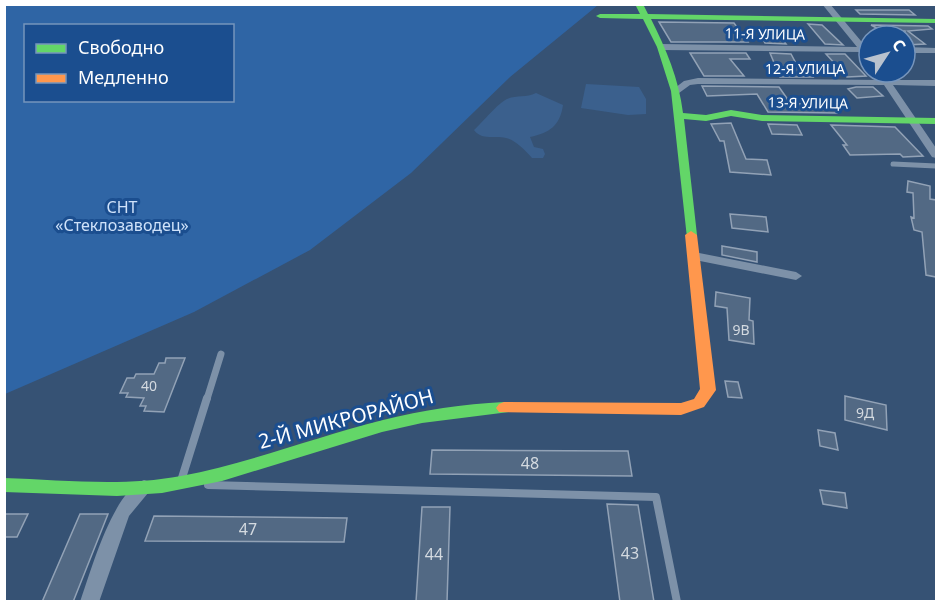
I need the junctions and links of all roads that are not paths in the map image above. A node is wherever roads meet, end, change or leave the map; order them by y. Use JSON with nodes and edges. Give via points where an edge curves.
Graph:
{"nodes":[{"id":1,"x":639,"y":4,"type":"edge"},
{"id":2,"x":826,"y":4,"type":"edge"},
{"id":3,"x":600,"y":16,"type":"dead end"},
{"id":4,"x":647,"y":17,"type":"junction"},
{"id":5,"x":837,"y":20,"type":"junction"},
{"id":6,"x":936,"y":21,"type":"edge"},
{"id":7,"x":857,"y":40,"type":"edge"},
{"id":8,"x":661,"y":47,"type":"junction"},
{"id":9,"x":857,"y":49,"type":"edge"},
{"id":10,"x":917,"y":50,"type":"edge"},
{"id":11,"x":936,"y":51,"type":"edge"},
{"id":12,"x":857,"y":83,"type":"edge"},
{"id":13,"x":917,"y":83,"type":"edge"},
{"id":14,"x":936,"y":83,"type":"edge"},
{"id":15,"x":888,"y":84,"type":"edge"},
{"id":16,"x":676,"y":91,"type":"junction"},
{"id":17,"x":680,"y":116,"type":"junction"},
{"id":18,"x":914,"y":120,"type":"junction"},
{"id":19,"x":936,"y":121,"type":"edge"},
{"id":20,"x":936,"y":155,"type":"edge"},
{"id":21,"x":893,"y":164,"type":"dead end"},
{"id":22,"x":936,"y":166,"type":"edge"},
{"id":23,"x":694,"y":256,"type":"junction"},
{"id":24,"x":796,"y":276,"type":"dead end"},
{"id":25,"x":221,"y":354,"type":"dead end"},
{"id":26,"x":179,"y":484,"type":"junction"},
{"id":27,"x":4,"y":485,"type":"edge"},
{"id":28,"x":144,"y":487,"type":"junction"},
{"id":29,"x":89,"y":602,"type":"edge"},
{"id":30,"x":676,"y":602,"type":"edge"}],
"edges":[{"from":1,"to":4,"type":"street"},
{"from":2,"to":5,"type":"street"},
{"from":3,"to":4,"type":"street"},
{"from":4,"to":5,"type":"street"},
{"from":4,"to":8,"type":"street"},
{"from":5,"to":6,"type":"street"},
{"from":5,"to":7,"type":"street"},
{"from":8,"to":9,"type":"street","name":"11-Я УЛИЦА"},
{"from":8,"to":16,"type":"street"},
{"from":10,"to":11,"type":"street"},
{"from":12,"to":16,"type":"street","name":"12-Я УЛИЦА","via":[[698,81],[681,85]]},
{"from":13,"to":14,"type":"street","name":"12-Я УЛИЦА"},
{"from":15,"to":18,"type":"street"},
{"from":16,"to":17,"type":"street"},
{"from":17,"to":18,"type":"street","name":"13-Я УЛИЦА","via":[[706,118],[731,113],[762,118]]},
{"from":17,"to":23,"type":"street"},
{"from":18,"to":19,"type":"street","name":"13-Я УЛИЦА"},
{"from":18,"to":20,"type":"street"},
{"from":21,"to":22,"type":"lane"},
{"from":23,"to":24,"type":"street"},
{"from":23,"to":26,"type":"street","name":"2-Й МИКРОРАЙОН","via":[[708,390],[699,403],[681,409],[495,407],[444,412]]},
{"from":25,"to":26,"type":"lane"},
{"from":26,"to":28,"type":"street","name":"2-Й МИКРОРАЙОН"},
{"from":26,"to":30,"type":"lane","via":[[656,497]]},
{"from":27,"to":28,"type":"street","name":"2-Й МИКРОРАЙОН"},
{"from":28,"to":29,"type":"street","via":[[122,512]]}]}
